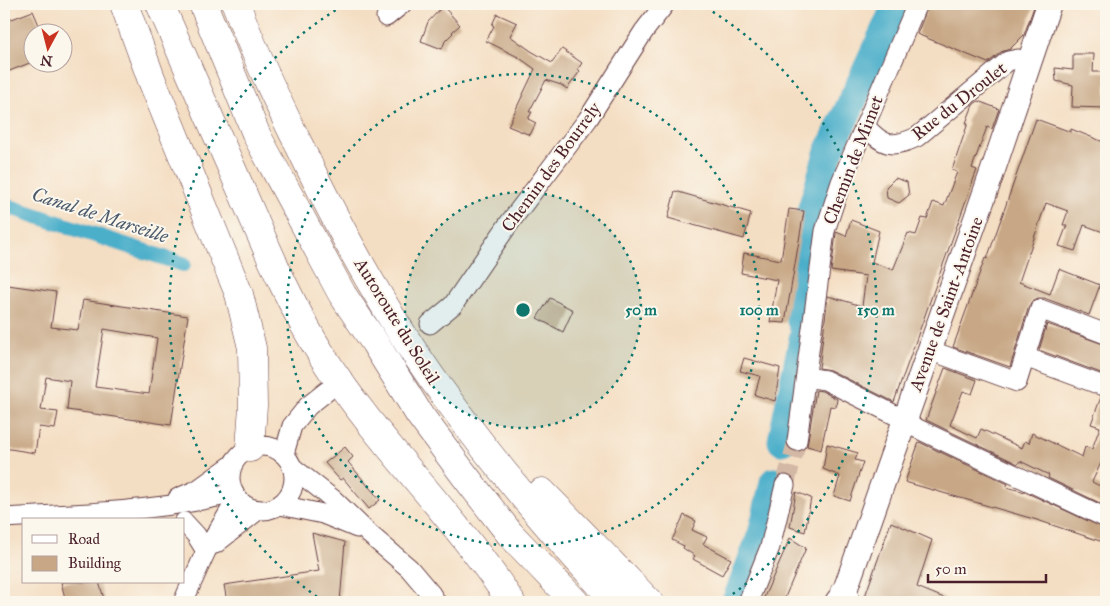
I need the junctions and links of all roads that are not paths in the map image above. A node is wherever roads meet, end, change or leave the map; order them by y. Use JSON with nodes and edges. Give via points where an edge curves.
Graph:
{"nodes":[{"id":1,"x":124,"y":4,"type":"edge"},
{"id":2,"x":160,"y":4,"type":"edge"},
{"id":3,"x":203,"y":4,"type":"edge"},
{"id":4,"x":236,"y":4,"type":"edge"},
{"id":5,"x":402,"y":4,"type":"edge"},
{"id":6,"x":665,"y":4,"type":"edge"},
{"id":7,"x":916,"y":4,"type":"edge"},
{"id":8,"x":1049,"y":4,"type":"edge"},
{"id":9,"x":386,"y":17,"type":"dead end"},
{"id":10,"x":1030,"y":64,"type":"junction"},
{"id":11,"x":866,"y":126,"type":"junction"},
{"id":12,"x":430,"y":324,"type":"dead end"},
{"id":13,"x":1106,"y":334,"type":"edge"},
{"id":14,"x":929,"y":350,"type":"junction"},
{"id":15,"x":419,"y":357,"type":"junction"},
{"id":16,"x":1025,"y":357,"type":"junction"},
{"id":17,"x":806,"y":377,"type":"junction"},
{"id":18,"x":1106,"y":387,"type":"edge"},
{"id":19,"x":327,"y":391,"type":"dead end"},
{"id":20,"x":904,"y":420,"type":"junction"},
{"id":21,"x":797,"y":441,"type":"tunnel mouth"},
{"id":22,"x":241,"y":456,"type":"junction"},
{"id":23,"x":288,"y":460,"type":"junction"},
{"id":24,"x":785,"y":485,"type":"tunnel mouth"},
{"id":25,"x":235,"y":496,"type":"junction"},
{"id":26,"x":280,"y":504,"type":"junction"},
{"id":27,"x":159,"y":507,"type":"junction"},
{"id":28,"x":258,"y":510,"type":"junction"},
{"id":29,"x":1106,"y":516,"type":"edge"},
{"id":30,"x":4,"y":518,"type":"edge"},
{"id":31,"x":180,"y":518,"type":"edge"},
{"id":32,"x":185,"y":523,"type":"edge"},
{"id":33,"x":368,"y":533,"type":"junction"},
{"id":34,"x":206,"y":551,"type":"junction"},
{"id":35,"x":846,"y":600,"type":"edge"},
{"id":36,"x":183,"y":602,"type":"edge"},
{"id":37,"x":436,"y":602,"type":"edge"},
{"id":38,"x":511,"y":602,"type":"edge"},
{"id":39,"x":575,"y":602,"type":"edge"},
{"id":40,"x":616,"y":602,"type":"edge"},
{"id":41,"x":649,"y":602,"type":"edge"},
{"id":42,"x":748,"y":602,"type":"edge"}],
"edges":[{"from":1,"to":22,"type":"highway","via":[[239,294],[252,348],[253,406]]},
{"from":2,"to":38,"type":"highway","via":[[268,252],[307,332],[349,396],[445,513]]},
{"from":3,"to":39,"type":"highway","name":"Autoroute du Soleil","via":[[257,136],[342,294],[419,414],[465,476],[510,534]]},
{"from":4,"to":15,"type":"highway","name":"Autoroute du Soleil","via":[[270,85],[329,207],[366,275]]},
{"from":5,"to":9,"type":"street"},
{"from":6,"to":12,"type":"street","name":"Chemin des Bourrely","via":[[588,119],[510,222],[453,305]]},
{"from":7,"to":11,"type":"street","name":"Chemin de Mimet"},
{"from":8,"to":10,"type":"main road","name":"Avenue de Saint-Antoine"},
{"from":10,"to":11,"type":"street","name":"Rue du Droulet","via":[[1018,59],[1008,61],[917,137],[899,144],[884,142]]},
{"from":10,"to":14,"type":"main road","name":"Avenue de Saint-Antoine"},
{"from":11,"to":17,"type":"street","name":"Chemin de Mimet","via":[[841,182],[825,230]]},
{"from":13,"to":16,"type":"street","via":[[1040,310]]},
{"from":14,"to":16,"type":"street","via":[[1017,382]]},
{"from":14,"to":20,"type":"main road","name":"Avenue de Saint-Antoine"},
{"from":15,"to":40,"type":"highway","name":"Autoroute du Soleil","via":[[452,407],[508,478]]},
{"from":15,"to":41,"type":"highway"},
{"from":16,"to":18,"type":"street"},
{"from":17,"to":20,"type":"street","via":[[825,380]]},
{"from":17,"to":21,"type":"street","name":"Chemin de Mimet"},
{"from":19,"to":23,"type":"street","via":[[308,406],[292,426]]},
{"from":20,"to":29,"type":"street"},
{"from":20,"to":35,"type":"main road","name":"Avenue de Saint-Antoine"},
{"from":22,"to":23,"type":"street","via":[[262,445],[274,448]]},
{"from":22,"to":25,"type":"street","via":[[230,479]]},
{"from":22,"to":27,"type":"street","via":[[197,490]]},
{"from":23,"to":26,"type":"street","via":[[294,480],[290,494]]},
{"from":23,"to":33,"type":"street"},
{"from":24,"to":42,"type":"street","via":[[770,547]]},
{"from":25,"to":27,"type":"street"},
{"from":25,"to":28,"type":"street","via":[[246,506]]},
{"from":25,"to":34,"type":"street"},
{"from":26,"to":28,"type":"street"},
{"from":26,"to":33,"type":"street","via":[[323,514]]},
{"from":27,"to":30,"type":"street"},
{"from":27,"to":31,"type":"street"},
{"from":28,"to":34,"type":"street"},
{"from":32,"to":34,"type":"street"},
{"from":33,"to":37,"type":"street","via":[[408,568]]},
{"from":34,"to":36,"type":"street"}]}
